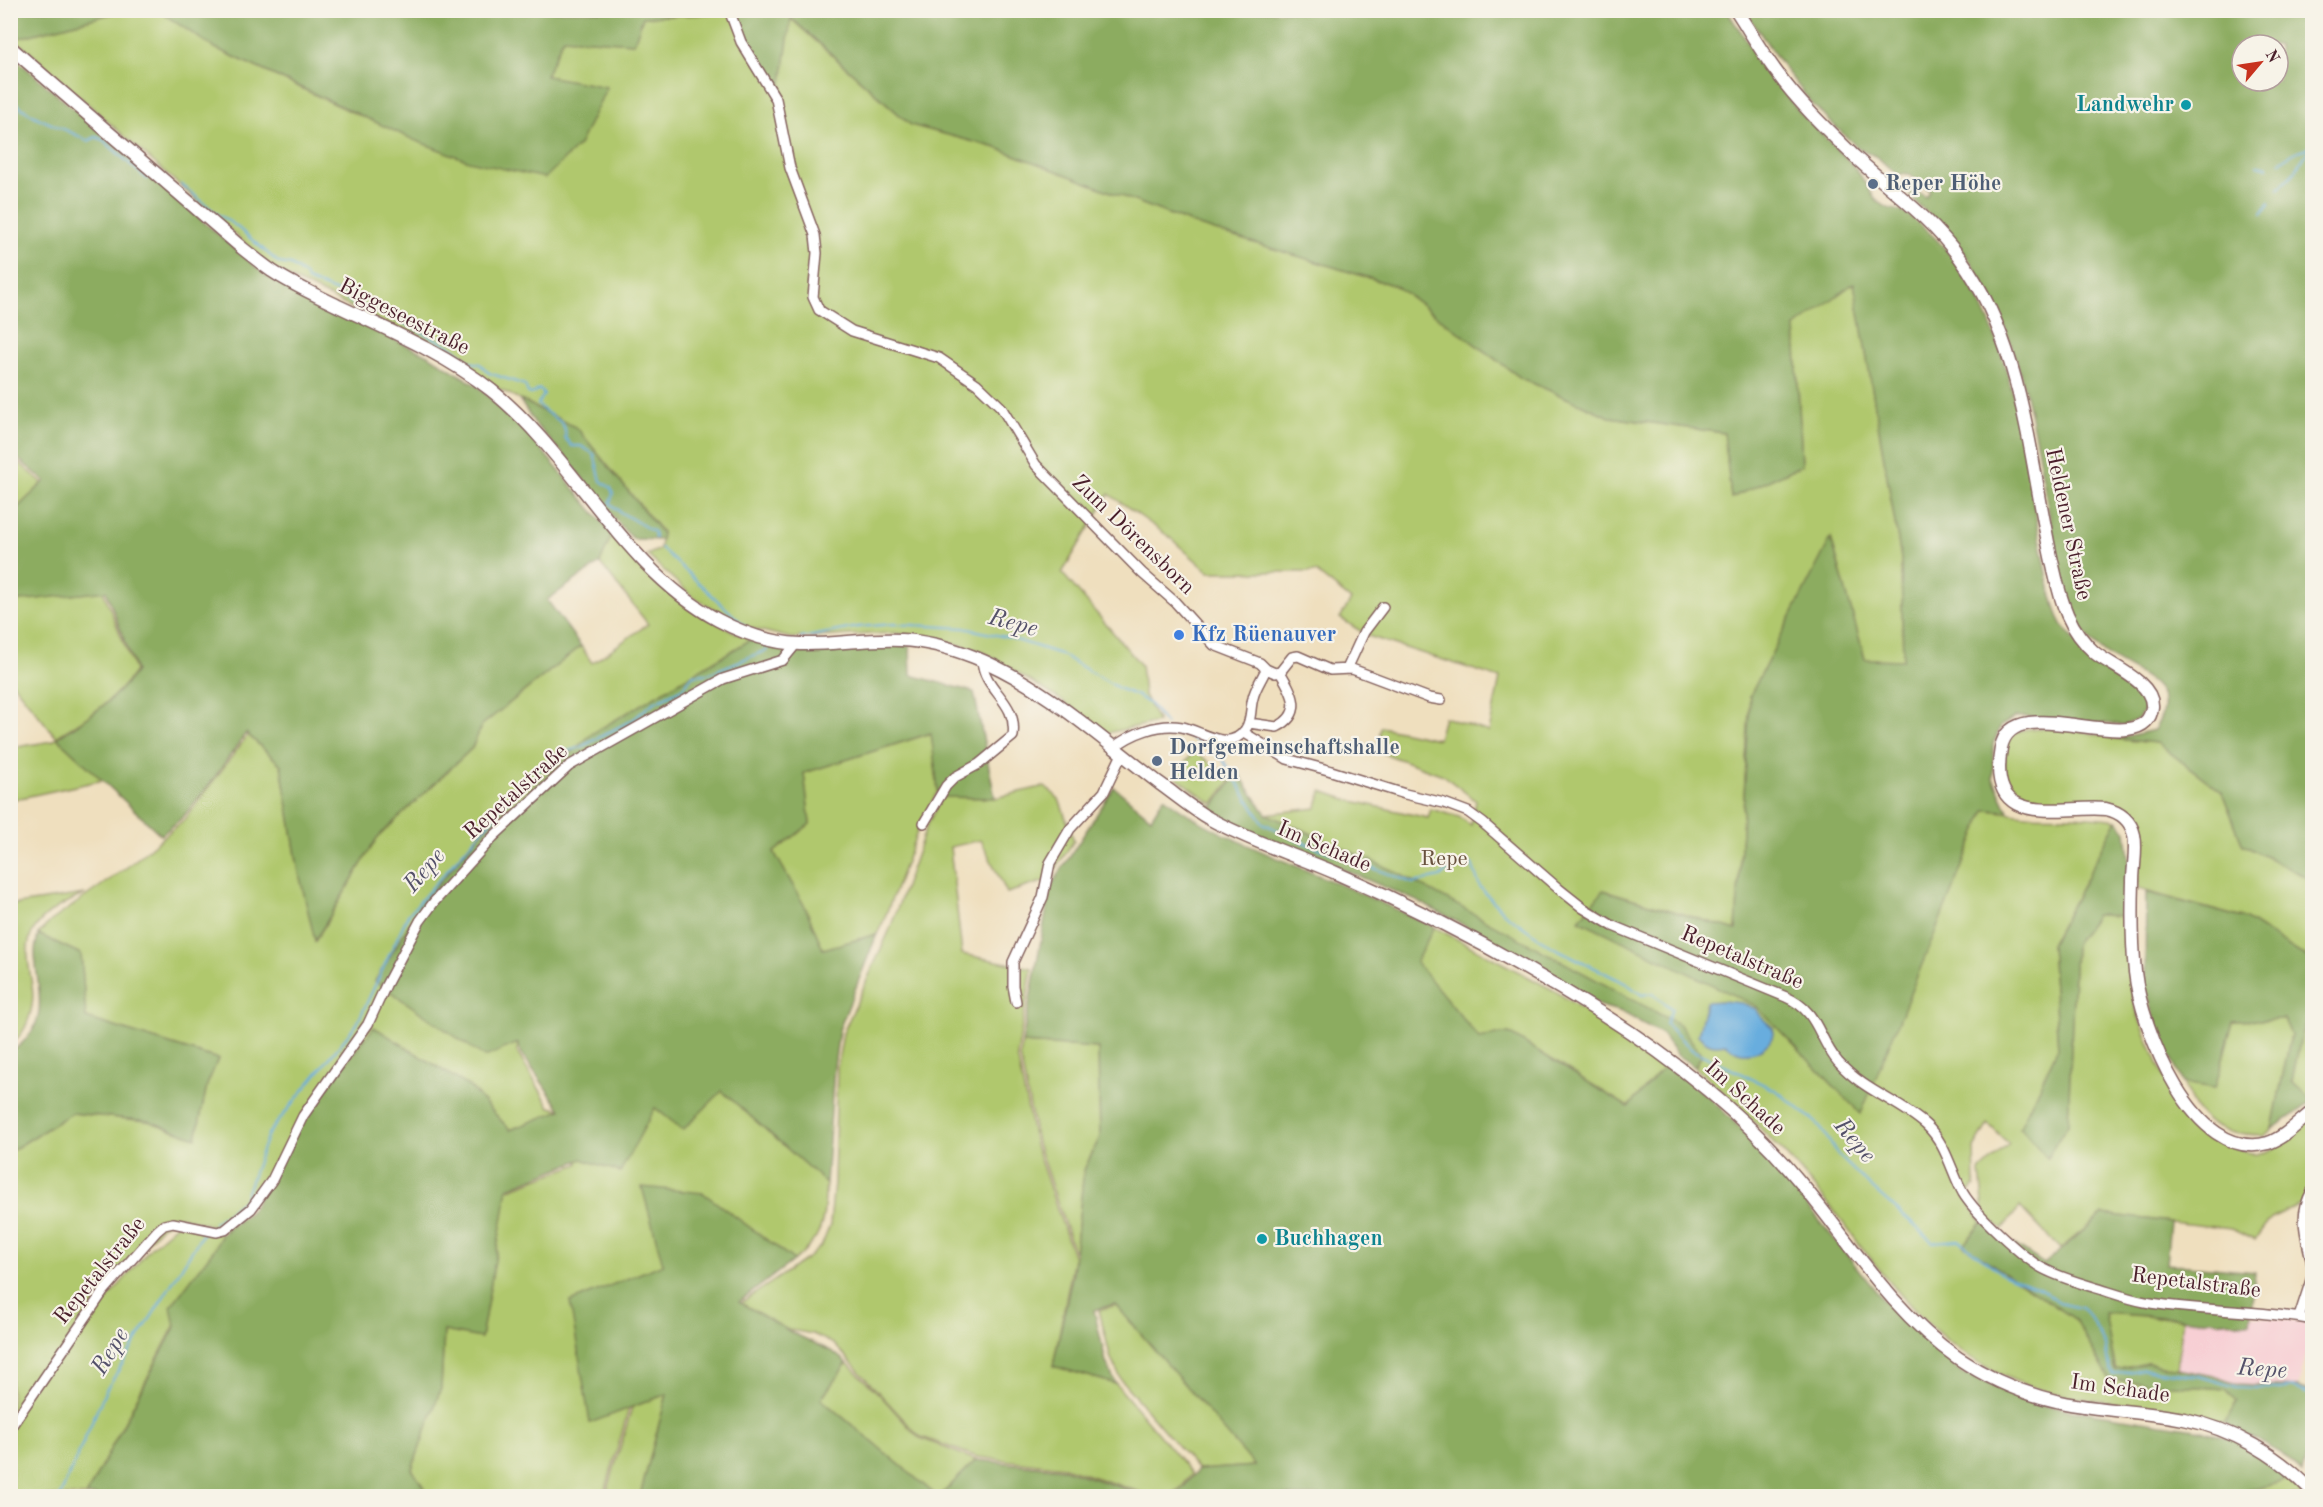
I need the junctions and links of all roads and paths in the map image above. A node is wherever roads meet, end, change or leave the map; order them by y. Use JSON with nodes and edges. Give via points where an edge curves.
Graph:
{"nodes":[{"id":1,"x":729,"y":10,"type":"edge"},
{"id":2,"x":1736,"y":10,"type":"edge"},
{"id":3,"x":10,"y":47,"type":"edge"},
{"id":4,"x":1383,"y":607,"type":"dead end"},
{"id":5,"x":796,"y":644,"type":"junction"},
{"id":6,"x":982,"y":660,"type":"junction"},
{"id":7,"x":1266,"y":669,"type":"junction"},
{"id":8,"x":1347,"y":669,"type":"junction"},
{"id":9,"x":1280,"y":672,"type":"junction"},
{"id":10,"x":1441,"y":700,"type":"dead end"},
{"id":11,"x":1249,"y":723,"type":"junction"},
{"id":12,"x":1243,"y":732,"type":"junction"},
{"id":13,"x":1118,"y":751,"type":"junction"},
{"id":14,"x":924,"y":823,"type":"dead end"},
{"id":15,"x":1016,"y":1002,"type":"dead end"},
{"id":16,"x":2313,"y":1112,"type":"edge"},
{"id":17,"x":2313,"y":1191,"type":"edge"},
{"id":18,"x":2313,"y":1267,"type":"edge"},
{"id":19,"x":2299,"y":1317,"type":"junction"},
{"id":20,"x":2313,"y":1320,"type":"edge"},
{"id":21,"x":10,"y":1428,"type":"edge"},
{"id":22,"x":2313,"y":1491,"type":"edge"}],
"edges":[{"from":1,"to":7,"type":"street","name":"Zum Dörensborn","via":[[741,42],[776,99],[790,168],[815,236],[813,297],[819,310],[852,331],[929,354],[958,369],[1001,407],[1044,474],[1214,645]]},
{"from":2,"to":16,"type":"street","name":"Heldener Straße","via":[[1775,71],[1818,120],[1928,222],[1960,257],[1975,281],[1997,324],[2015,373],[2049,552],[2065,614],[2096,653],[2151,695],[2151,712],[2145,721],[2126,729],[2037,723],[2014,726],[2000,750],[2004,789],[2011,800],[2026,809],[2106,808],[2130,823],[2135,840],[2133,919],[2138,992],[2164,1063],[2183,1099],[2200,1120],[2231,1140],[2260,1144],[2281,1136]]},
{"from":3,"to":5,"type":"street","name":"Biggeseestraße","via":[[272,271],[430,349],[509,405],[639,555],[687,601],[735,629]]},
{"from":4,"to":8,"type":"street","via":[[1364,632]]},
{"from":5,"to":6,"type":"street","via":[[902,640]]},
{"from":5,"to":21,"type":"street","name":"Repetalstraße","via":[[783,660],[723,679],[569,766],[494,837],[420,921],[368,1024],[303,1116],[272,1180],[252,1209],[218,1232],[173,1223],[157,1231],[103,1292]]},
{"from":6,"to":13,"type":"street","via":[[1033,688]]},
{"from":6,"to":14,"type":"street","via":[[985,676],[1010,710],[1013,736],[946,786]]},
{"from":7,"to":9,"type":"street"},
{"from":7,"to":11,"type":"street","via":[[1253,696]]},
{"from":8,"to":9,"type":"street","via":[[1330,670],[1295,655]]},
{"from":8,"to":10,"type":"street"},
{"from":9,"to":11,"type":"street","via":[[1295,699],[1289,718],[1277,727]]},
{"from":11,"to":12,"type":"street"},
{"from":12,"to":13,"type":"street","via":[[1233,739],[1221,740],[1182,727],[1158,728],[1136,734]]},
{"from":12,"to":19,"type":"street","name":"Repetalstraße","via":[[1287,759],[1468,812],[1583,908],[1613,926],[1802,1005],[1839,1063],[1865,1087],[1928,1127],[1965,1196],[2041,1267],[2144,1302]]},
{"from":13,"to":15,"type":"street","via":[[1104,792],[1070,829],[1050,863],[1043,897],[1013,962]]},
{"from":13,"to":22,"type":"street","name":"Im Schade","via":[[1202,814],[1398,901],[1489,947],[1602,1014],[1665,1057],[1720,1100],[1768,1146],[1887,1292],[1934,1340],[1984,1374],[2021,1391],[2062,1403],[2214,1426],[2264,1451]]},
{"from":17,"to":18,"type":"street","via":[[2304,1206],[2304,1227]]},
{"from":18,"to":19,"type":"street"},
{"from":19,"to":20,"type":"street","name":"Repetalstraße"}]}
